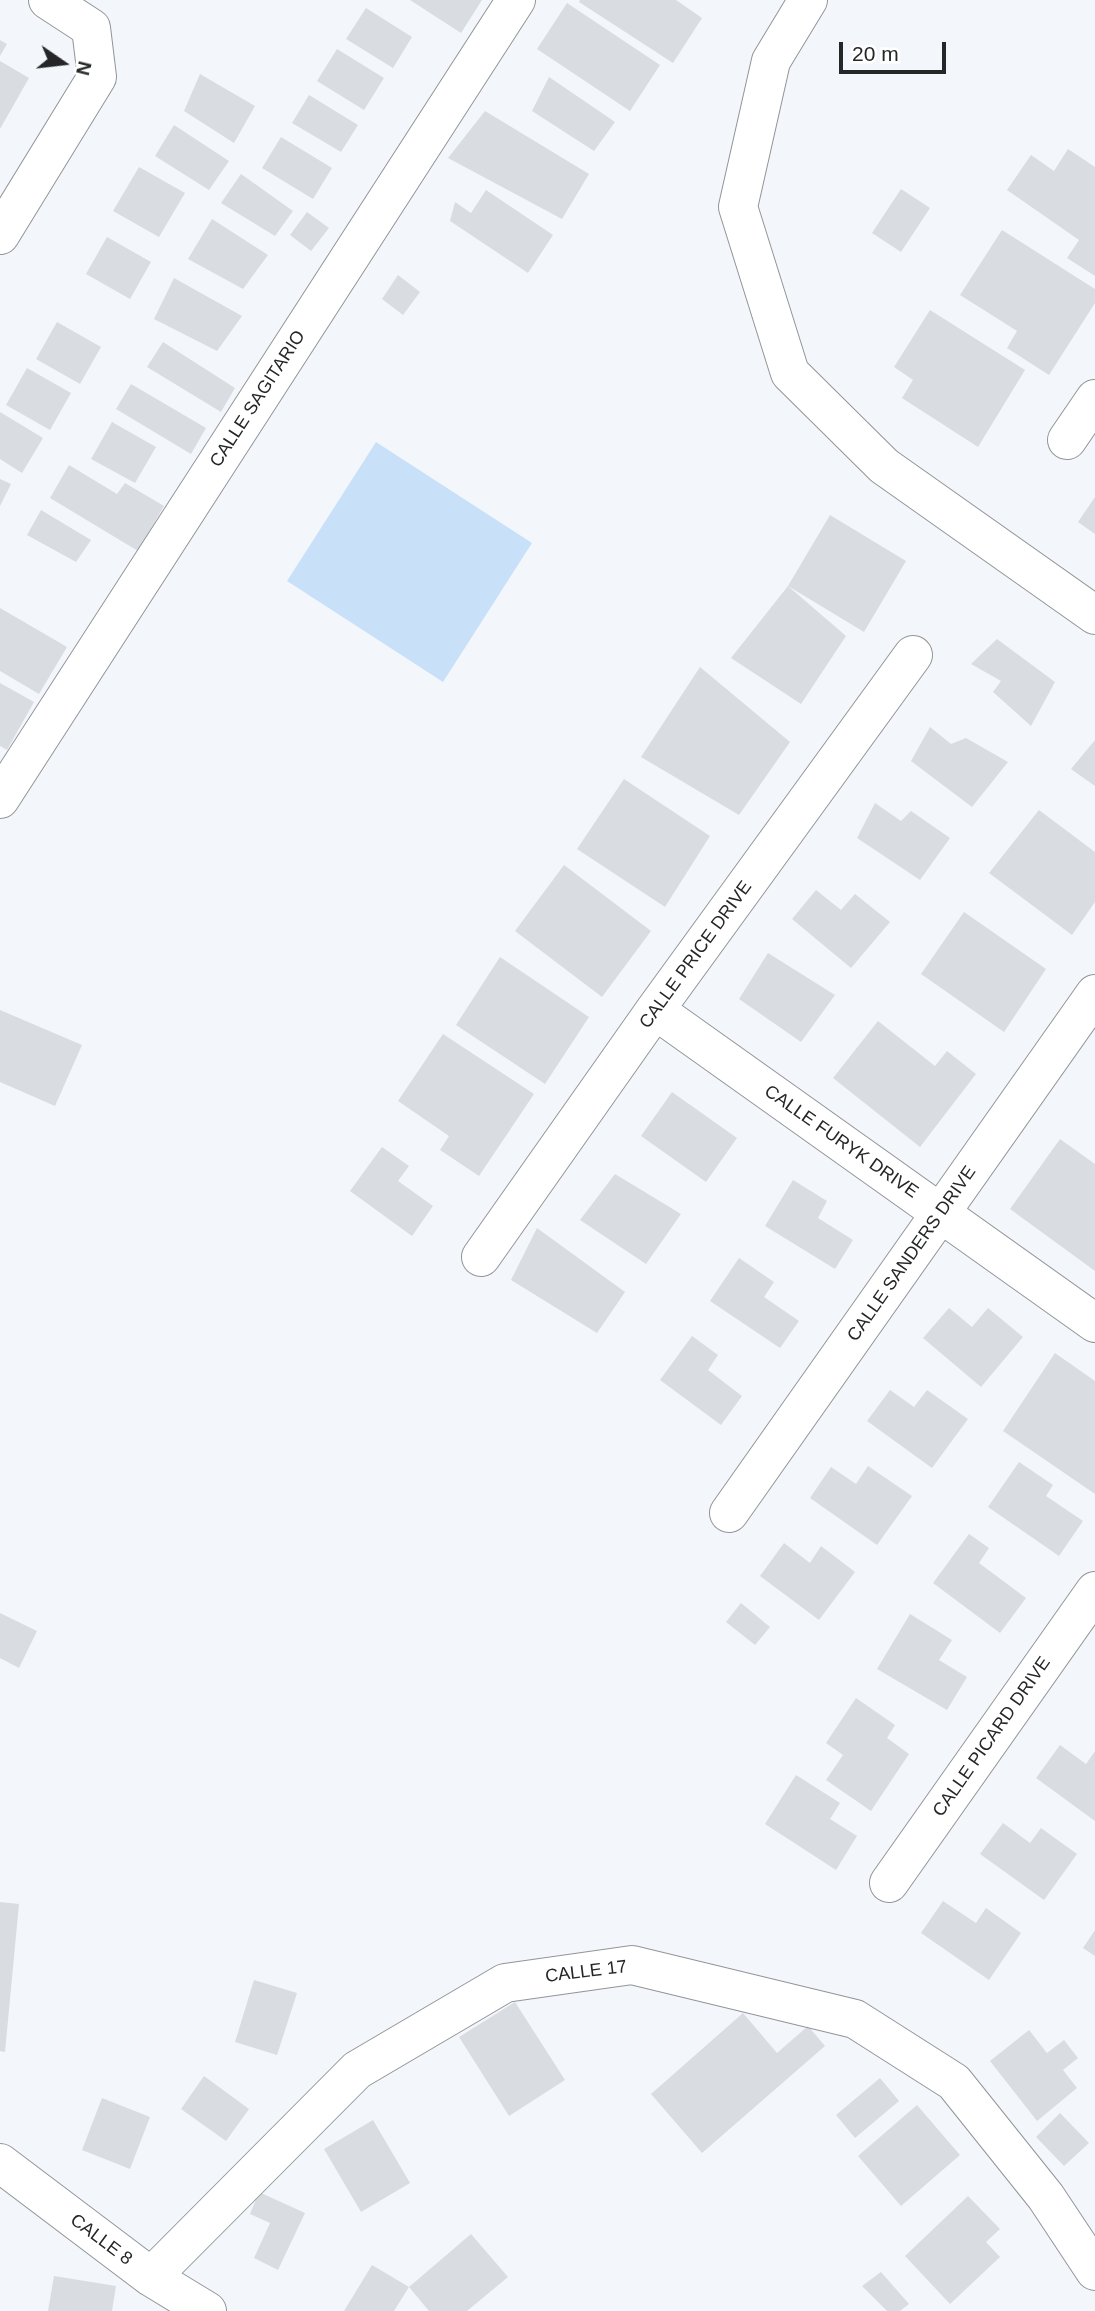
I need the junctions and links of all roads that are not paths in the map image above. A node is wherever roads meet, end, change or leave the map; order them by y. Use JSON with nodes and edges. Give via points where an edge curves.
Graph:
{"nodes":[{"id":1,"x":48,"y":0,"type":"edge"},
{"id":2,"x":516,"y":0,"type":"edge"},
{"id":3,"x":808,"y":0,"type":"edge"},
{"id":4,"x":0,"y":235,"type":"edge"},
{"id":5,"x":1095,"y":399,"type":"edge"},
{"id":6,"x":1067,"y":440,"type":"dead end"},
{"id":7,"x":1095,"y":615,"type":"edge"},
{"id":8,"x":913,"y":655,"type":"dead end"},
{"id":9,"x":0,"y":799,"type":"edge"},
{"id":10,"x":1095,"y":994,"type":"edge"},
{"id":11,"x":655,"y":1010,"type":"junction"},
{"id":12,"x":940,"y":1213,"type":"junction"},
{"id":13,"x":481,"y":1257,"type":"dead end"},
{"id":14,"x":1095,"y":1323,"type":"edge"},
{"id":15,"x":729,"y":1513,"type":"dead end"},
{"id":16,"x":1095,"y":1591,"type":"edge"},
{"id":17,"x":889,"y":1883,"type":"dead end"},
{"id":18,"x":0,"y":2163,"type":"edge"},
{"id":19,"x":1095,"y":2271,"type":"edge"},
{"id":20,"x":151,"y":2277,"type":"junction"},
{"id":21,"x":207,"y":2311,"type":"edge"}],
"edges":[{"from":1,"to":4,"type":"street","via":[[91,27],[97,77]]},
{"from":2,"to":9,"type":"street","name":"CALLE SAGITARIO"},
{"from":3,"to":7,"type":"street","via":[[771,61],[738,207],[790,373],[884,466]]},
{"from":5,"to":6,"type":"street"},
{"from":8,"to":11,"type":"street","name":"CALLE PRICE DRIVE"},
{"from":10,"to":12,"type":"street","name":"CALLE SANDERS DRIVE"},
{"from":11,"to":12,"type":"street","name":"CALLE FURYK DRIVE"},
{"from":11,"to":13,"type":"street","name":"CALLE PRICE DRIVE"},
{"from":12,"to":14,"type":"street","name":"CALLE FURYK DRIVE"},
{"from":12,"to":15,"type":"street","name":"CALLE SANDERS DRIVE"},
{"from":16,"to":17,"type":"street","name":"CALLE PICARD DRIVE"},
{"from":18,"to":20,"type":"street","name":"CALLE 8"},
{"from":19,"to":20,"type":"street","name":"CALLE 17","via":[[1046,2197],[954,2082],[855,2019],[632,1965],[505,1983],[358,2070]]},
{"from":20,"to":21,"type":"street","name":"CALLE 8"}]}
